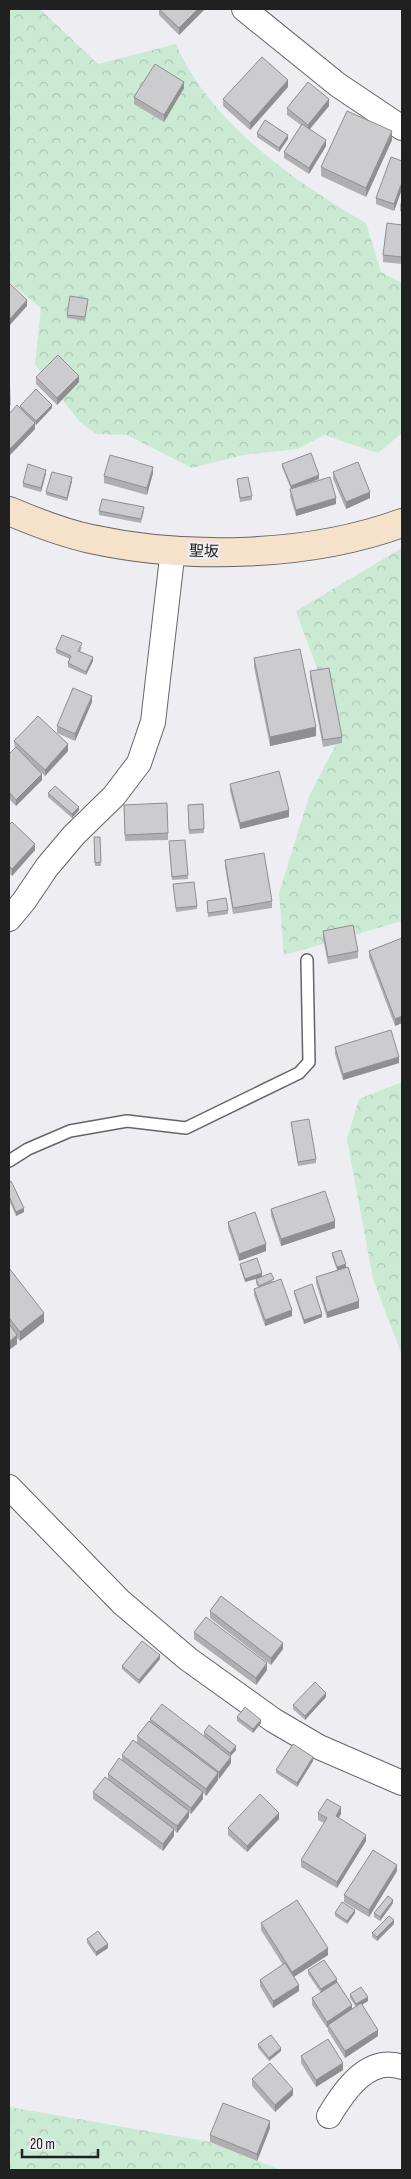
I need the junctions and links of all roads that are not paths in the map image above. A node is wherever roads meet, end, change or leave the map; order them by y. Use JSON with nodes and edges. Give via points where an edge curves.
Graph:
{"nodes":[{"id":1,"x":244,"y":9,"type":"edge"},
{"id":2,"x":402,"y":128,"type":"edge"},
{"id":3,"x":9,"y":511,"type":"edge"},
{"id":4,"x":402,"y":523,"type":"edge"},
{"id":5,"x":173,"y":549,"type":"junction"},
{"id":6,"x":9,"y":919,"type":"edge"},
{"id":7,"x":307,"y":960,"type":"dead end"},
{"id":8,"x":9,"y":1161,"type":"edge"},
{"id":9,"x":9,"y":1487,"type":"edge"},
{"id":10,"x":402,"y":1783,"type":"edge"},
{"id":11,"x":402,"y":2067,"type":"edge"},
{"id":12,"x":329,"y":2116,"type":"dead end"}],
"edges":[{"from":1,"to":2,"type":"street","via":[[338,84]]},
{"from":3,"to":5,"type":"street","name":"聖坂","via":[[91,539]]},
{"from":4,"to":5,"type":"street","name":"聖坂","via":[[331,543],[270,550],[212,552]]},
{"from":5,"to":6,"type":"street","via":[[153,722],[139,763],[114,796],[47,867]]},
{"from":7,"to":8,"type":"lane","via":[[309,1062],[299,1073],[186,1128],[127,1121],[70,1131]]},
{"from":9,"to":10,"type":"street","via":[[121,1602],[188,1659],[273,1720],[319,1747]]},
{"from":11,"to":12,"type":"street","via":[[386,2064],[362,2075],[344,2093]]}]}
